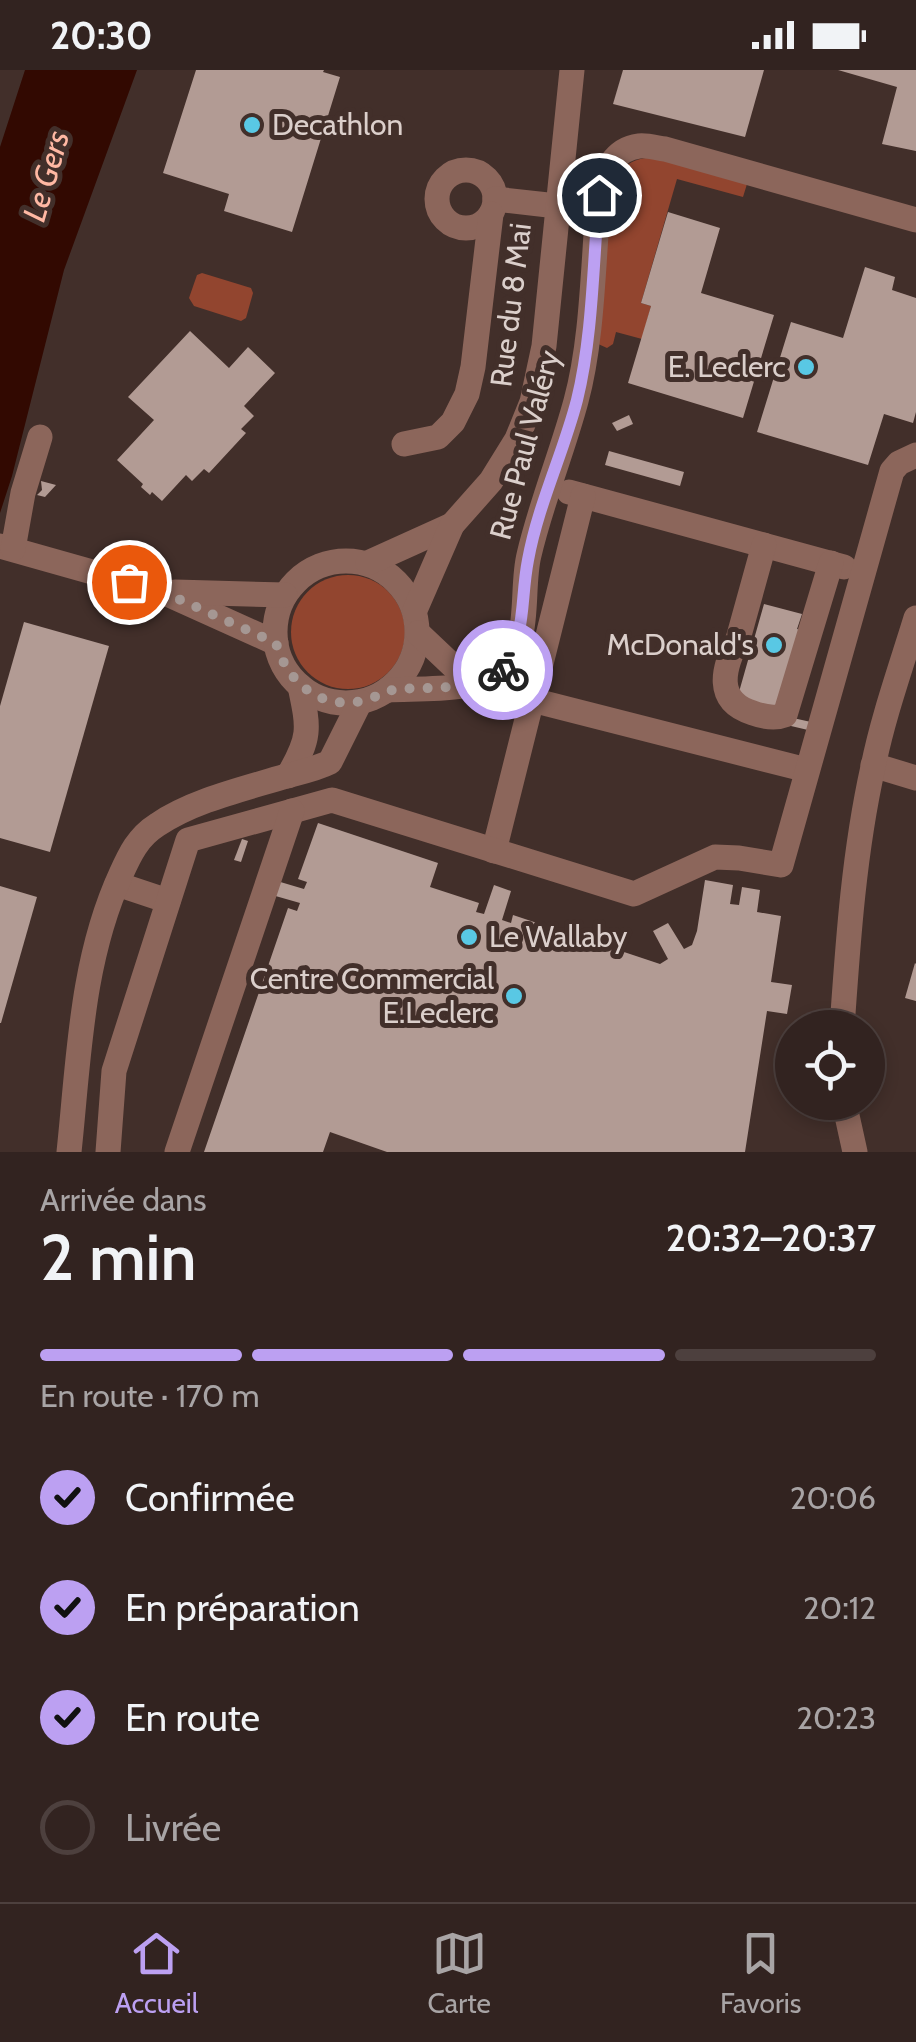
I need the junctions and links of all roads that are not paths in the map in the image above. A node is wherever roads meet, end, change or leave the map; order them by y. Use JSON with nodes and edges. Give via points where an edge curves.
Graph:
{"nodes":[{"id":1,"x":572,"y":70,"type":"edge"},
{"id":2,"x":557,"y":206,"type":"junction"},
{"id":3,"x":916,"y":220,"type":"edge"},
{"id":4,"x":40,"y":437,"type":"dead end"},
{"id":5,"x":404,"y":444,"type":"dead end"},
{"id":6,"x":916,"y":455,"type":"edge"},
{"id":7,"x":548,"y":486,"type":"junction"},
{"id":8,"x":583,"y":496,"type":"junction"},
{"id":9,"x":452,"y":525,"type":"junction"},
{"id":10,"x":764,"y":545,"type":"junction"},
{"id":11,"x":5,"y":547,"type":"edge"},
{"id":12,"x":831,"y":563,"type":"junction"},
{"id":13,"x":368,"y":564,"type":"junction"},
{"id":14,"x":863,"y":572,"type":"junction"},
{"id":15,"x":163,"y":592,"type":"junction"},
{"id":16,"x":285,"y":595,"type":"junction"},
{"id":17,"x":916,"y":618,"type":"edge"},
{"id":18,"x":416,"y":622,"type":"junction"},
{"id":19,"x":276,"y":643,"type":"junction"},
{"id":20,"x":473,"y":684,"type":"junction"},
{"id":21,"x":300,"y":686,"type":"junction"},
{"id":22,"x":388,"y":690,"type":"junction"},
{"id":23,"x":532,"y":699,"type":"junction"},
{"id":24,"x":360,"y":702,"type":"junction"},
{"id":25,"x":873,"y":765,"type":"junction"},
{"id":26,"x":808,"y":770,"type":"junction"},
{"id":27,"x":288,"y":776,"type":"junction"},
{"id":28,"x":916,"y":778,"type":"edge"},
{"id":29,"x":292,"y":812,"type":"junction"},
{"id":30,"x":494,"y":850,"type":"junction"},
{"id":31,"x":116,"y":884,"type":"junction"},
{"id":32,"x":168,"y":901,"type":"junction"},
{"id":33,"x":843,"y":1010,"type":"edge"},
{"id":34,"x":847,"y":1120,"type":"edge"},
{"id":35,"x":70,"y":1152,"type":"edge"},
{"id":36,"x":108,"y":1152,"type":"edge"},
{"id":37,"x":177,"y":1152,"type":"edge"},
{"id":38,"x":855,"y":1152,"type":"edge"}],
"edges":[{"from":1,"to":2,"type":"street","name":"Rue du 8 Mai"},
{"from":2,"to":5,"type":"street","via":[[493,206],[467,394],[438,437]]},
{"from":2,"to":9,"type":"street","name":"Rue du 8 Mai","via":[[532,402],[491,481]]},
{"from":3,"to":7,"type":"street","name":"Rue Paul Valéry","via":[[664,149],[640,145],[623,151],[603,177],[586,349]]},
{"from":4,"to":11,"type":"street"},
{"from":6,"to":14,"type":"street","via":[[892,471]]},
{"from":7,"to":8,"type":"street"},
{"from":7,"to":20,"type":"street","name":"Rue Paul Valéry","via":[[528,560],[517,646],[504,669]]},
{"from":8,"to":10,"type":"street"},
{"from":8,"to":23,"type":"street"},
{"from":9,"to":13,"type":"street","name":"Rue du 8 Mai"},
{"from":9,"to":18,"type":"street","name":"Rue du 8 Mai"},
{"from":10,"to":12,"type":"street"},
{"from":10,"to":12,"type":"street","via":[[724,681],[735,705],[753,714],[785,715]]},
{"from":11,"to":15,"type":"street"},
{"from":12,"to":14,"type":"street"},
{"from":13,"to":16,"type":"street","via":[[330,562]]},
{"from":13,"to":18,"type":"street","via":[[404,590]]},
{"from":14,"to":26,"type":"street"},
{"from":15,"to":16,"type":"street"},
{"from":15,"to":19,"type":"street"},
{"from":16,"to":19,"type":"street"},
{"from":17,"to":25,"type":"street"},
{"from":18,"to":20,"type":"street"},
{"from":18,"to":22,"type":"street","via":[[414,654]]},
{"from":19,"to":21,"type":"street"},
{"from":20,"to":22,"type":"street"},
{"from":20,"to":23,"type":"street"},
{"from":21,"to":24,"type":"street","via":[[318,697]]},
{"from":21,"to":27,"type":"street","via":[[308,724],[304,750]]},
{"from":22,"to":24,"type":"street"},
{"from":23,"to":26,"type":"street"},
{"from":23,"to":30,"type":"street"},
{"from":24,"to":27,"type":"street","via":[[330,762]]},
{"from":25,"to":28,"type":"street"},
{"from":25,"to":33,"type":"street"},
{"from":26,"to":30,"type":"street","via":[[781,866],[715,858],[634,894]]},
{"from":27,"to":31,"type":"street","via":[[158,824],[136,844]]},
{"from":29,"to":30,"type":"street","via":[[332,800]]},
{"from":29,"to":32,"type":"street","via":[[188,840]]},
{"from":29,"to":37,"type":"street"},
{"from":31,"to":32,"type":"street"},
{"from":31,"to":35,"type":"street","via":[[89,971]]},
{"from":32,"to":36,"type":"street","via":[[114,1071]]},
{"from":34,"to":38,"type":"street"}]}
